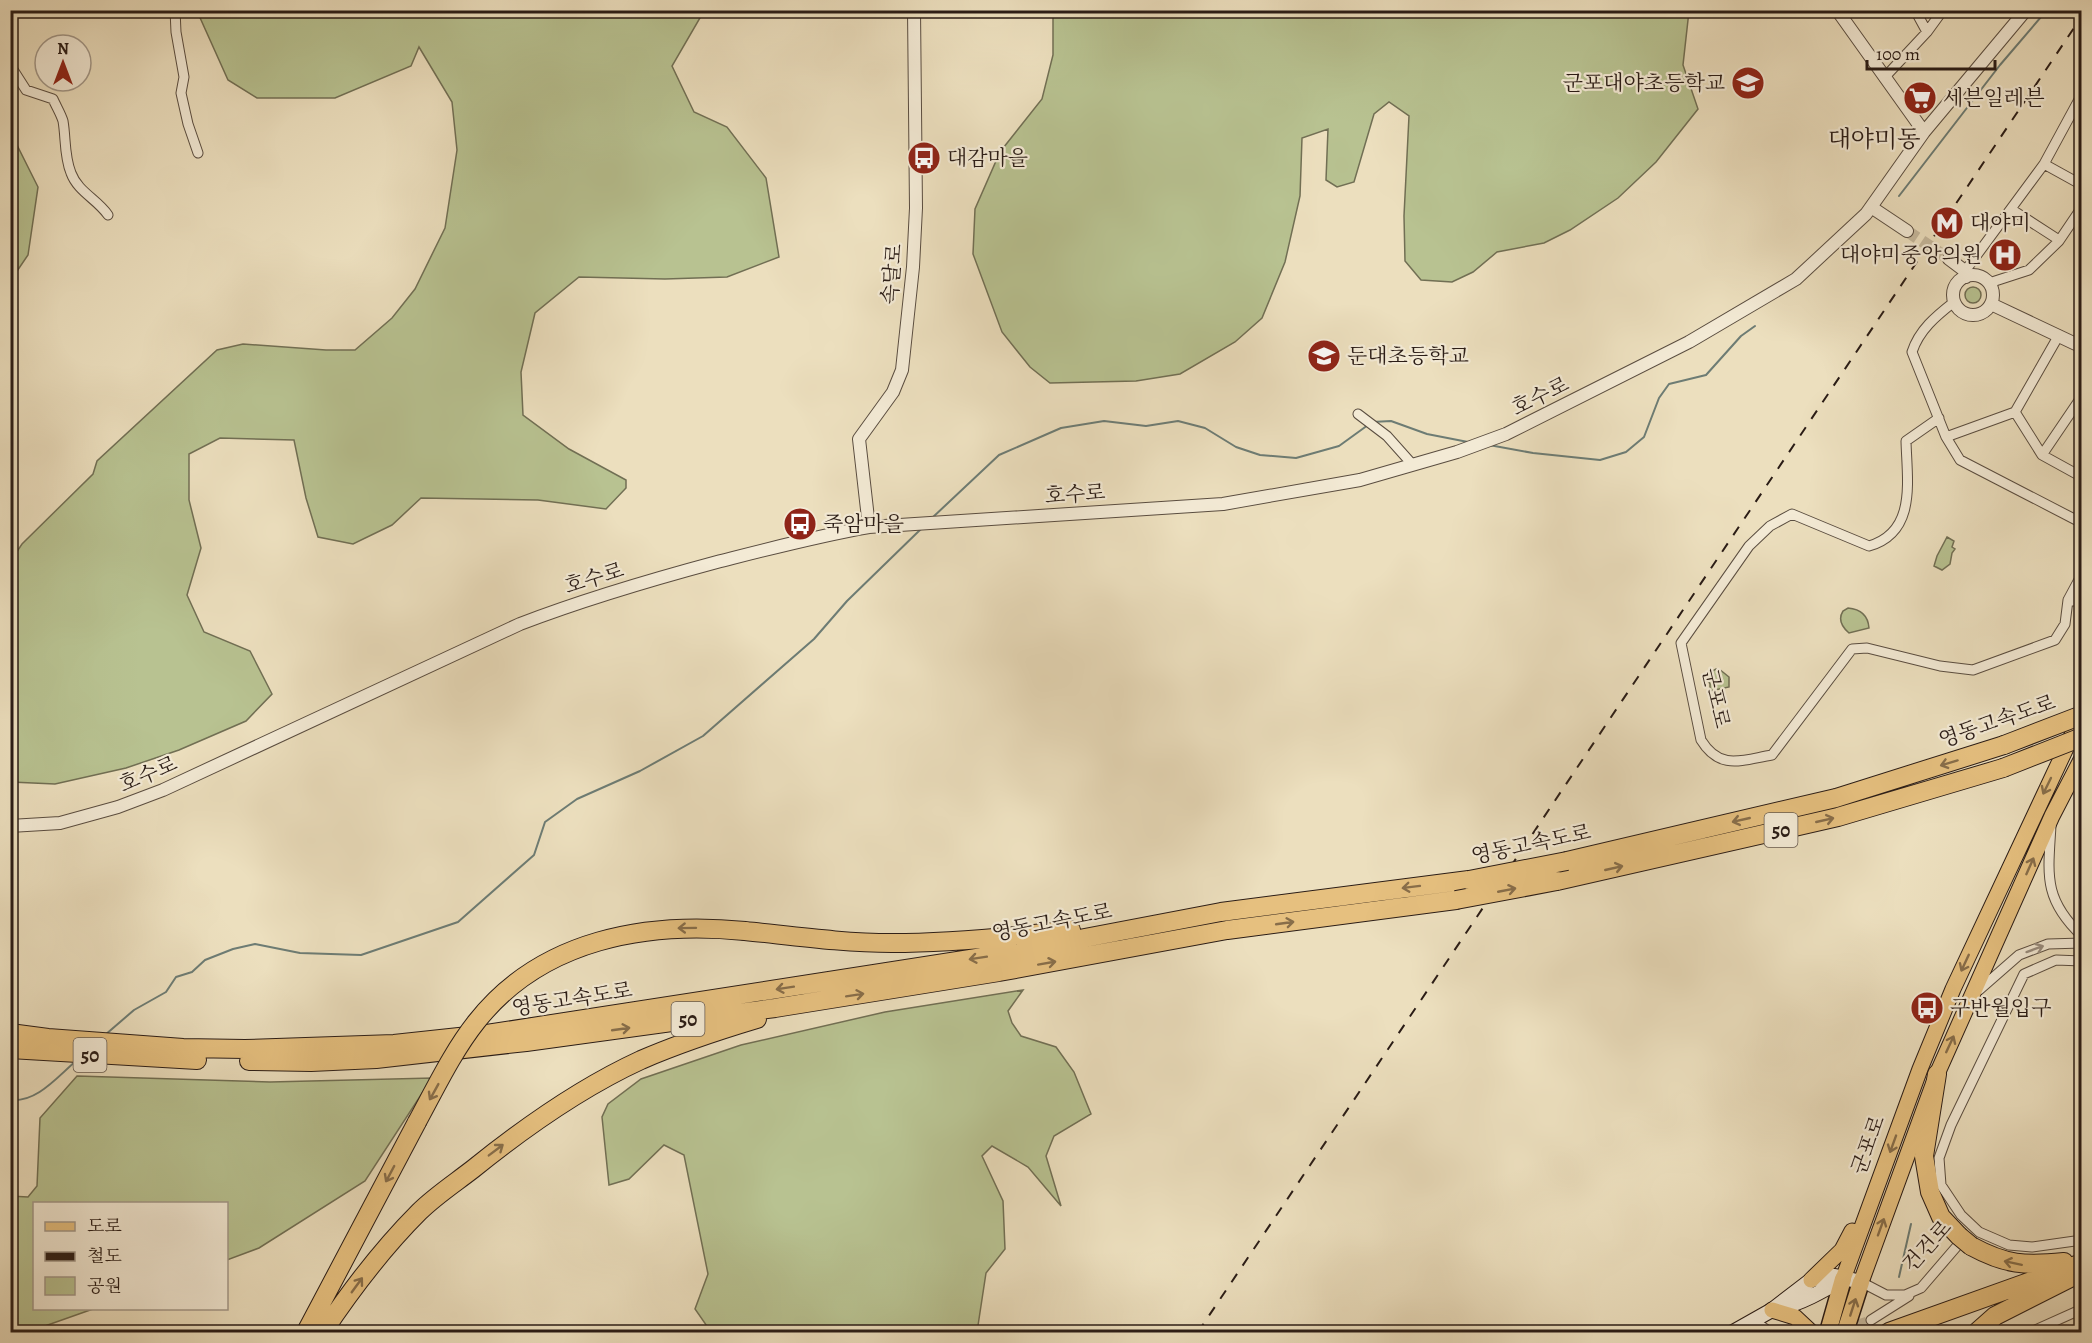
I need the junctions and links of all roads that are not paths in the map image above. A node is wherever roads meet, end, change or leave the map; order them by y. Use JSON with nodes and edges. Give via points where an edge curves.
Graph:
{"nodes":[{"id":1,"x":175,"y":10,"type":"edge"},
{"id":2,"x":914,"y":10,"type":"edge"},
{"id":3,"x":1837,"y":10,"type":"edge"},
{"id":4,"x":1915,"y":10,"type":"edge"},
{"id":5,"x":1943,"y":10,"type":"edge"},
{"id":6,"x":2026,"y":10,"type":"edge"},
{"id":7,"x":1927,"y":32,"type":"junction"},
{"id":8,"x":10,"y":65,"type":"edge"},
{"id":9,"x":1884,"y":78,"type":"junction"},
{"id":10,"x":2082,"y":94,"type":"edge"},
{"id":11,"x":1924,"y":132,"type":"junction"},
{"id":12,"x":198,"y":153,"type":"dead end"},
{"id":13,"x":2044,"y":164,"type":"junction"},
{"id":14,"x":2082,"y":185,"type":"edge"},
{"id":15,"x":1871,"y":207,"type":"junction"},
{"id":16,"x":2082,"y":207,"type":"edge"},
{"id":17,"x":2011,"y":209,"type":"junction"},
{"id":18,"x":108,"y":215,"type":"dead end"},
{"id":19,"x":1907,"y":231,"type":"tunnel mouth"},
{"id":20,"x":2059,"y":240,"type":"junction"},
{"id":21,"x":1948,"y":260,"type":"tunnel mouth"},
{"id":22,"x":1965,"y":274,"type":"junction"},
{"id":23,"x":1989,"y":283,"type":"junction"},
{"id":24,"x":1954,"y":302,"type":"junction"},
{"id":25,"x":1991,"y":304,"type":"junction"},
{"id":26,"x":2059,"y":335,"type":"junction"},
{"id":27,"x":2082,"y":347,"type":"edge"},
{"id":28,"x":2082,"y":396,"type":"edge"},
{"id":29,"x":2015,"y":412,"type":"junction"},
{"id":30,"x":1358,"y":414,"type":"dead end"},
{"id":31,"x":1939,"y":418,"type":"junction"},
{"id":32,"x":1946,"y":437,"type":"junction"},
{"id":33,"x":2042,"y":455,"type":"junction"},
{"id":34,"x":1412,"y":465,"type":"junction"},
{"id":35,"x":2082,"y":477,"type":"edge"},
{"id":36,"x":2082,"y":523,"type":"edge"},
{"id":37,"x":869,"y":527,"type":"junction"},
{"id":38,"x":2082,"y":574,"type":"edge"},
{"id":39,"x":2068,"y":600,"type":"junction"},
{"id":40,"x":2082,"y":602,"type":"edge"},
{"id":41,"x":2082,"y":715,"type":"edge"},
{"id":42,"x":2082,"y":737,"type":"edge"},
{"id":43,"x":2082,"y":758,"type":"edge"},
{"id":44,"x":2052,"y":816,"type":"junction"},
{"id":45,"x":10,"y":826,"type":"edge"},
{"id":46,"x":1221,"y":912,"type":"junction"},
{"id":47,"x":2082,"y":936,"type":"edge"},
{"id":48,"x":2082,"y":943,"type":"edge"},
{"id":49,"x":2082,"y":961,"type":"edge"},
{"id":50,"x":1972,"y":996,"type":"junction"},
{"id":51,"x":811,"y":1002,"type":"junction"},
{"id":52,"x":10,"y":1033,"type":"edge"},
{"id":53,"x":42,"y":1045,"type":"junction"},
{"id":54,"x":10,"y":1049,"type":"edge"},
{"id":55,"x":148,"y":1052,"type":"junction"},
{"id":56,"x":1937,"y":1074,"type":"junction"},
{"id":57,"x":1863,"y":1223,"type":"junction"},
{"id":58,"x":1968,"y":1236,"type":"junction"},
{"id":59,"x":2082,"y":1240,"type":"edge"},
{"id":60,"x":2080,"y":1267,"type":"edge"},
{"id":61,"x":1843,"y":1279,"type":"junction"},
{"id":62,"x":1811,"y":1280,"type":"junction"},
{"id":63,"x":1861,"y":1282,"type":"junction"},
{"id":64,"x":1921,"y":1288,"type":"junction"},
{"id":65,"x":2082,"y":1309,"type":"edge"},
{"id":66,"x":1772,"y":1310,"type":"junction"},
{"id":67,"x":1871,"y":1320,"type":"tunnel mouth"},
{"id":68,"x":1754,"y":1321,"type":"junction"},
{"id":69,"x":306,"y":1332,"type":"edge"},
{"id":70,"x":322,"y":1332,"type":"edge"},
{"id":71,"x":1733,"y":1332,"type":"edge"},
{"id":72,"x":1770,"y":1332,"type":"edge"},
{"id":73,"x":1811,"y":1332,"type":"edge"},
{"id":74,"x":1828,"y":1332,"type":"edge"},
{"id":75,"x":1845,"y":1332,"type":"edge"},
{"id":76,"x":1889,"y":1332,"type":"tunnel mouth"},
{"id":77,"x":1915,"y":1332,"type":"edge"},
{"id":78,"x":1977,"y":1332,"type":"edge"},
{"id":79,"x":2031,"y":1332,"type":"edge"}],
"edges":[{"from":1,"to":12,"type":"street","via":[[184,77],[181,93]]},
{"from":2,"to":37,"type":"street","name":"속달로","via":[[913,267],[902,370],[893,392],[859,439]]},
{"from":3,"to":9,"type":"street"},
{"from":4,"to":7,"type":"street"},
{"from":5,"to":7,"type":"street"},
{"from":6,"to":11,"type":"street","name":"호수로"},
{"from":7,"to":9,"type":"street"},
{"from":8,"to":18,"type":"street","via":[[26,90],[53,99],[62,120],[71,174],[83,192]]},
{"from":9,"to":11,"type":"street"},
{"from":10,"to":13,"type":"street"},
{"from":11,"to":15,"type":"street","name":"호수로"},
{"from":13,"to":14,"type":"street"},
{"from":13,"to":17,"type":"street"},
{"from":15,"to":19,"type":"street"},
{"from":15,"to":34,"type":"street","name":"호수로","via":[[1796,279],[1689,342],[1506,434]]},
{"from":16,"to":20,"type":"street"},
{"from":17,"to":20,"type":"street"},
{"from":17,"to":22,"type":"street"},
{"from":20,"to":23,"type":"street","via":[[2028,270]]},
{"from":21,"to":22,"type":"street"},
{"from":22,"to":23,"type":"street"},
{"from":22,"to":24,"type":"street","via":[[1954,290]]},
{"from":23,"to":25,"type":"street","via":[[1993,293]]},
{"from":24,"to":25,"type":"street","via":[[1964,314],[1972,316],[1980,315]]},
{"from":24,"to":31,"type":"street","via":[[1932,319],[1912,352]]},
{"from":25,"to":26,"type":"street"},
{"from":26,"to":27,"type":"street"},
{"from":26,"to":29,"type":"street"},
{"from":28,"to":33,"type":"street"},
{"from":29,"to":32,"type":"street"},
{"from":29,"to":33,"type":"street"},
{"from":30,"to":34,"type":"street","via":[[1387,436]]},
{"from":31,"to":32,"type":"street"},
{"from":31,"to":39,"type":"street","name":"군포로","via":[[1906,441],[1907,498],[1902,519],[1894,533],[1881,543],[1869,546],[1792,514],[1770,526],[1749,546],[1681,643],[1701,740],[1706,748],[1717,758],[1730,761],[1772,755],[1852,649],[1867,648],[1973,670],[2055,640],[2065,624]]},
{"from":32,"to":36,"type":"street","via":[[1960,460]]},
{"from":33,"to":35,"type":"street"},
{"from":34,"to":37,"type":"street","name":"호수로","via":[[1360,480],[1223,504]]},
{"from":37,"to":45,"type":"street","name":"호수로","via":[[816,536],[578,602],[520,624],[163,790],[60,823]]},
{"from":38,"to":39,"type":"street"},
{"from":39,"to":40,"type":"street"},
{"from":41,"to":46,"type":"highway","name":"영동고속도로","number":"50","one_way":true,"bridge":true,"via":[[2004,745],[1836,798],[1567,861],[1469,880]]},
{"from":41,"to":57,"type":"main road","name":"군포로","one_way":true,"via":[[1953,989]]},
{"from":51,"to":42,"type":"highway","name":"영동고속도로","number":"50","one_way":true,"bridge":true,"via":[[1227,930],[1456,900],[1557,880],[1838,817],[2003,768]]},
{"from":43,"to":44,"type":"main road","name":"군포로"},
{"from":44,"to":47,"type":"street","via":[[2049,878],[2054,902]]},
{"from":50,"to":44,"type":"main road","name":"군포로","one_way":true},
{"from":46,"to":55,"type":"highway","name":"영동고속도로","number":"50","one_way":true,"via":[[996,955],[488,1034],[394,1044]]},
{"from":46,"to":69,"type":"highway","one_way":true,"bridge":true,"via":[[1016,936],[925,942],[839,941],[685,928],[624,934],[580,946],[540,965],[506,989],[476,1022],[417,1122]]},
{"from":50,"to":48,"type":"street","one_way":true,"via":[[2019,955],[2048,944]]},
{"from":49,"to":58,"type":"street","via":[[2056,960],[2024,974],[1951,1125],[1940,1158],[1941,1185],[1961,1215]]},
{"from":56,"to":50,"type":"main road","name":"군포로","one_way":true},
{"from":55,"to":51,"type":"highway","name":"영동고속도로","number":"50","one_way":true,"via":[[289,1062],[376,1059]]},
{"from":70,"to":51,"type":"highway","one_way":true,"via":[[363,1276],[420,1211],[549,1111],[639,1061]]},
{"from":52,"to":53,"type":"highway","name":"영동고속도로","number":"50"},
{"from":53,"to":54,"type":"highway","name":"영동고속도로","number":"50"},
{"from":53,"to":55,"type":"highway","name":"영동고속도로","number":"50"},
{"from":56,"to":58,"type":"highway","via":[[1924,1156],[1930,1192],[1941,1217]]},
{"from":63,"to":56,"type":"main road","name":"군포로","one_way":true},
{"from":57,"to":61,"type":"main road","name":"군포로"},
{"from":57,"to":62,"type":"main road","via":[[1856,1224],[1842,1250]]},
{"from":58,"to":59,"type":"street","via":[[1979,1232],[2009,1245],[2032,1247]]},
{"from":60,"to":58,"type":"highway","one_way":true,"via":[[2058,1263],[2021,1265],[1994,1258]]},
{"from":58,"to":64,"type":"street","name":"건건로"},
{"from":60,"to":76,"type":"highway"},
{"from":60,"to":77,"type":"highway"},
{"from":60,"to":78,"type":"highway","via":[[1995,1316]]},
{"from":61,"to":62,"type":"main road","name":"건건로","via":[[1825,1276]]},
{"from":61,"to":63,"type":"main road","name":"건건로"},
{"from":61,"to":66,"type":"main road"},
{"from":61,"to":74,"type":"highway","name":"군포로"},
{"from":62,"to":66,"type":"main road"},
{"from":63,"to":64,"type":"street","name":"건건로","via":[[1886,1295],[1905,1295]]},
{"from":75,"to":63,"type":"highway","name":"군포로","one_way":true},
{"from":64,"to":67,"type":"street"},
{"from":65,"to":79,"type":"street"},
{"from":66,"to":68,"type":"main road"},
{"from":66,"to":73,"type":"main road","via":[[1795,1317]]},
{"from":68,"to":71,"type":"main road"},
{"from":68,"to":72,"type":"street"}]}
